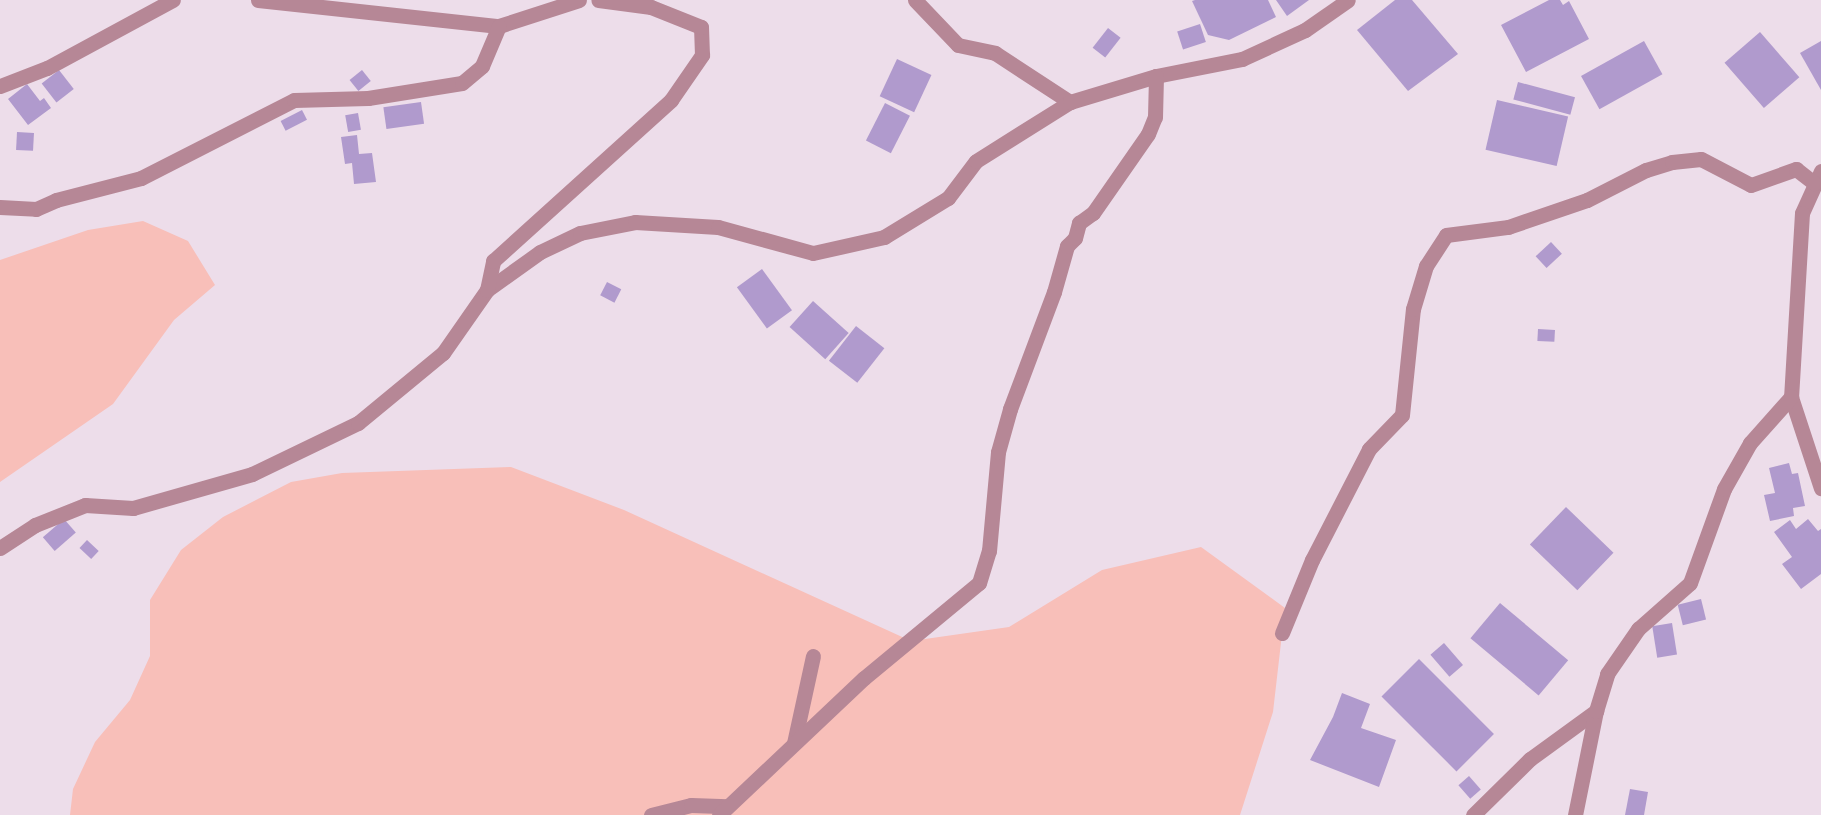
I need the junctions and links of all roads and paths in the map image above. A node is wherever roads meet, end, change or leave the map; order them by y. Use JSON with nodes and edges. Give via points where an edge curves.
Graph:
{"nodes":[{"id":1,"x":173,"y":0,"type":"edge"},
{"id":2,"x":258,"y":0,"type":"edge"},
{"id":3,"x":579,"y":0,"type":"edge"},
{"id":4,"x":598,"y":0,"type":"edge"},
{"id":5,"x":915,"y":0,"type":"edge"},
{"id":6,"x":1348,"y":0,"type":"edge"},
{"id":7,"x":499,"y":26,"type":"junction"},
{"id":8,"x":1156,"y":76,"type":"junction"},
{"id":9,"x":0,"y":86,"type":"edge"},
{"id":10,"x":1070,"y":102,"type":"junction"},
{"id":11,"x":1818,"y":177,"type":"edge"},
{"id":12,"x":0,"y":207,"type":"edge"},
{"id":13,"x":487,"y":290,"type":"junction"},
{"id":14,"x":1791,"y":397,"type":"junction"},
{"id":15,"x":1821,"y":488,"type":"edge"},
{"id":16,"x":0,"y":548,"type":"edge"},
{"id":17,"x":1282,"y":633,"type":"dead end"},
{"id":18,"x":813,"y":656,"type":"dead end"},
{"id":19,"x":1596,"y":711,"type":"junction"},
{"id":20,"x":794,"y":743,"type":"junction"},
{"id":21,"x":723,"y":811,"type":"edge"},
{"id":22,"x":651,"y":815,"type":"edge"},
{"id":23,"x":1473,"y":815,"type":"edge"},
{"id":24,"x":1575,"y":815,"type":"edge"}],
"edges":[{"from":1,"to":9,"type":"street","via":[[47,68]]},
{"from":2,"to":7,"type":"street"},
{"from":3,"to":7,"type":"street"},
{"from":4,"to":13,"type":"street","via":[[651,7],[701,27],[702,55],[671,100],[493,261]]},
{"from":5,"to":10,"type":"street","via":[[958,45],[995,53]]},
{"from":6,"to":8,"type":"street","via":[[1305,30],[1242,59]]},
{"from":7,"to":12,"type":"street","via":[[482,66],[462,83],[368,98],[294,100],[141,178],[36,209]]},
{"from":8,"to":10,"type":"street"},
{"from":8,"to":20,"type":"street","via":[[1155,117],[1148,134],[1093,213],[1079,223],[1076,238],[1067,246],[1010,409],[998,453],[989,551],[979,583],[864,678]]},
{"from":10,"to":13,"type":"street","via":[[976,161],[948,198],[884,237],[813,253],[718,227],[636,222],[580,233],[540,252]]},
{"from":11,"to":14,"type":"street","via":[[1802,213]]},
{"from":11,"to":17,"type":"street","via":[[1796,169],[1751,185],[1701,159],[1672,162],[1646,170],[1587,200],[1508,227],[1446,235],[1426,266],[1413,309],[1402,415],[1369,449],[1312,560]]},
{"from":13,"to":16,"type":"street","via":[[443,353],[358,423],[252,474],[133,508],[85,505],[35,525]]},
{"from":14,"to":15,"type":"street"},
{"from":14,"to":19,"type":"street","via":[[1750,443],[1724,489],[1690,582],[1638,629],[1607,674]]},
{"from":18,"to":20,"type":"street"},
{"from":19,"to":23,"type":"street","via":[[1530,759]]},
{"from":19,"to":24,"type":"street"},
{"from":20,"to":21,"type":"street"},
{"from":21,"to":22,"type":"street","via":[[691,805]]}]}
